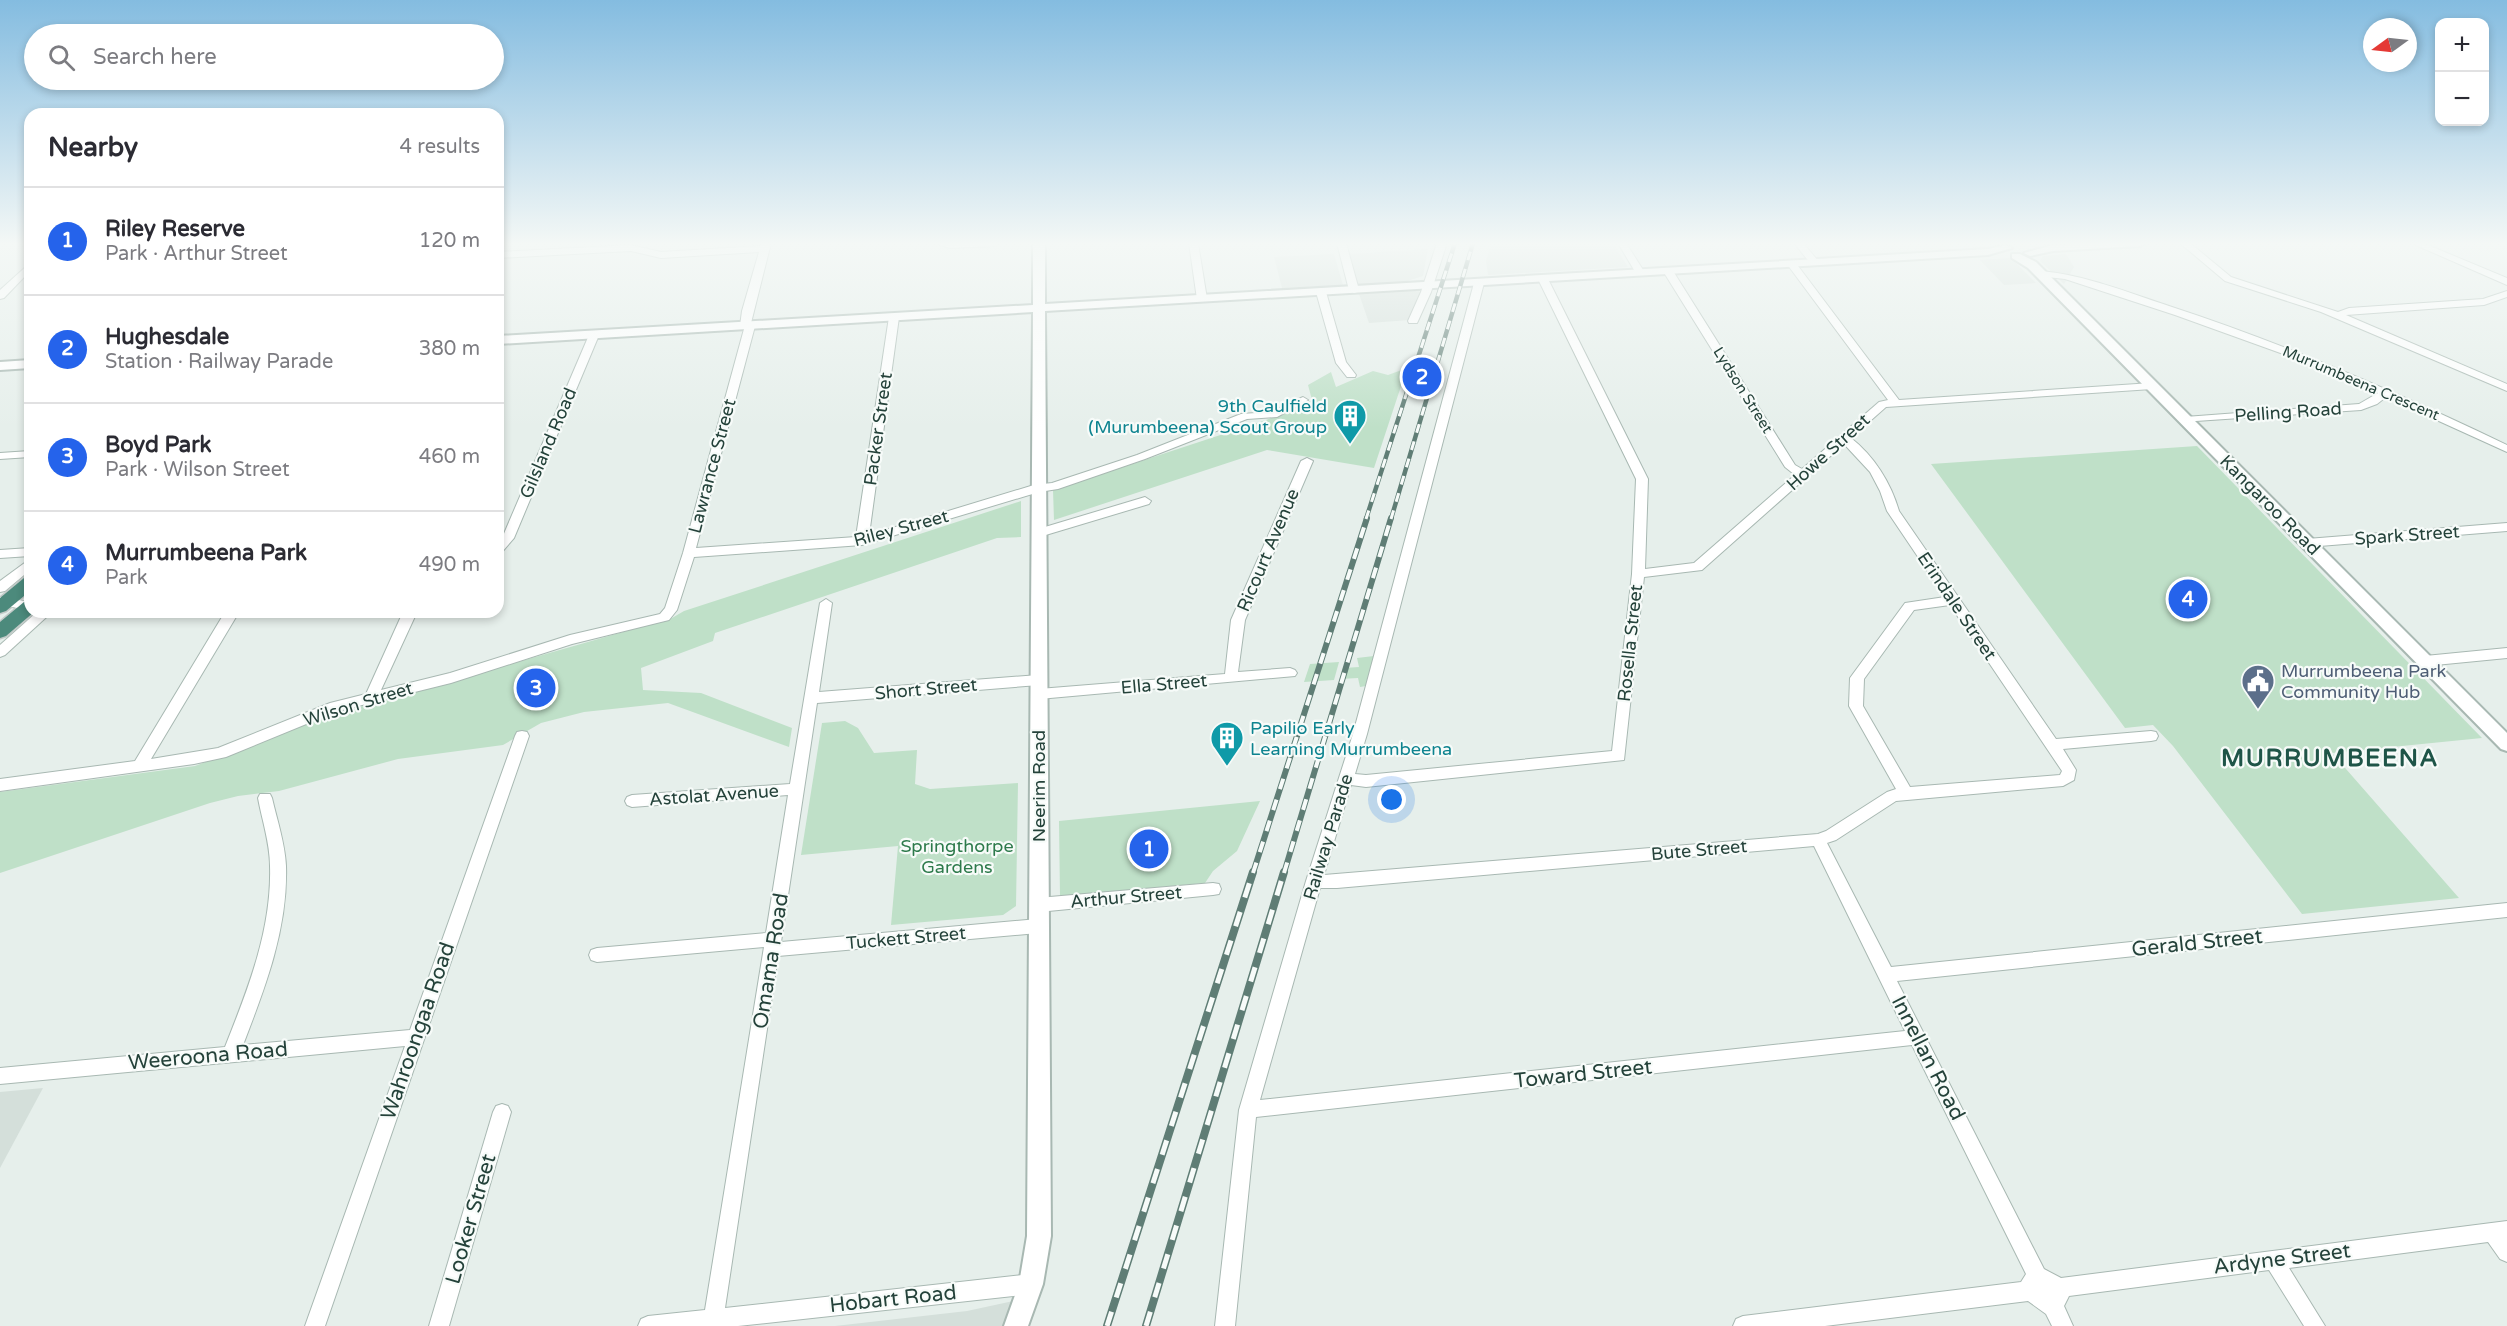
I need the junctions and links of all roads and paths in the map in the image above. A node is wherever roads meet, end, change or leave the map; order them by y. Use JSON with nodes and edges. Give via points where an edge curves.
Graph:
{"nodes":[{"id":1,"x":749,"y":305,"type":"edge"},
{"id":2,"x":1039,"y":305,"type":"edge"},
{"id":3,"x":1106,"y":305,"type":"edge"},
{"id":4,"x":1325,"y":305,"type":"edge"},
{"id":5,"x":1420,"y":305,"type":"edge"},
{"id":6,"x":1473,"y":305,"type":"edge"},
{"id":7,"x":1556,"y":305,"type":"edge"},
{"id":8,"x":1689,"y":305,"type":"edge"},
{"id":9,"x":1822,"y":305,"type":"edge"},
{"id":10,"x":2073,"y":305,"type":"edge"},
{"id":11,"x":2158,"y":305,"type":"edge"},
{"id":12,"x":2307,"y":305,"type":"edge"},
{"id":13,"x":2441,"y":305,"type":"edge"},
{"id":14,"x":1039,"y":309,"type":"junction"},
{"id":15,"x":2338,"y":315,"type":"junction"},
{"id":16,"x":894,"y":317,"type":"junction"},
{"id":17,"x":1413,"y":321,"type":"dead end"},
{"id":18,"x":745,"y":326,"type":"junction"},
{"id":19,"x":594,"y":335,"type":"junction"},
{"id":20,"x":504,"y":340,"type":"edge"},
{"id":21,"x":24,"y":364,"type":"edge"},
{"id":22,"x":0,"y":366,"type":"edge"},
{"id":23,"x":24,"y":370,"type":"edge"},
{"id":24,"x":0,"y":372,"type":"edge"},
{"id":25,"x":1351,"y":375,"type":"dead end"},
{"id":26,"x":2152,"y":386,"type":"junction"},
{"id":27,"x":2507,"y":388,"type":"edge"},
{"id":28,"x":2386,"y":392,"type":"junction"},
{"id":29,"x":1303,"y":400,"type":"dead end"},
{"id":30,"x":1896,"y":403,"type":"junction"},
{"id":31,"x":2185,"y":420,"type":"junction"},
{"id":32,"x":1844,"y":438,"type":"junction"},
{"id":33,"x":2507,"y":449,"type":"edge"},
{"id":34,"x":24,"y":454,"type":"edge"},
{"id":35,"x":0,"y":456,"type":"edge"},
{"id":36,"x":1307,"y":460,"type":"dead end"},
{"id":37,"x":1802,"y":475,"type":"junction"},
{"id":38,"x":1038,"y":488,"type":"junction"},
{"id":39,"x":1145,"y":501,"type":"dead end"},
{"id":40,"x":2507,"y":527,"type":"edge"},
{"id":41,"x":1039,"y":533,"type":"junction"},
{"id":42,"x":862,"y":541,"type":"junction"},
{"id":43,"x":504,"y":542,"type":"edge"},
{"id":44,"x":2307,"y":543,"type":"junction"},
{"id":45,"x":24,"y":552,"type":"edge"},
{"id":46,"x":688,"y":553,"type":"junction"},
{"id":47,"x":0,"y":554,"type":"edge"},
{"id":48,"x":24,"y":571,"type":"edge"},
{"id":49,"x":1638,"y":574,"type":"junction"},
{"id":50,"x":24,"y":586,"type":"edge"},
{"id":51,"x":1,"y":600,"type":"edge"},
{"id":52,"x":1954,"y":600,"type":"junction"},
{"id":53,"x":826,"y":603,"type":"dead end"},
{"id":54,"x":24,"y":605,"type":"edge"},
{"id":55,"x":673,"y":606,"type":"joint"},
{"id":56,"x":24,"y":611,"type":"edge"},
{"id":57,"x":38,"y":618,"type":"edge"},
{"id":58,"x":228,"y":618,"type":"edge"},
{"id":59,"x":407,"y":618,"type":"edge"},
{"id":60,"x":0,"y":632,"type":"edge"},
{"id":61,"x":0,"y":652,"type":"edge"},
{"id":62,"x":2507,"y":653,"type":"edge"},
{"id":63,"x":2425,"y":661,"type":"junction"},
{"id":64,"x":1290,"y":673,"type":"dead end"},
{"id":65,"x":1231,"y":678,"type":"junction"},
{"id":66,"x":1039,"y":687,"type":"junction"},
{"id":67,"x":371,"y":698,"type":"junction"},
{"id":68,"x":812,"y":698,"type":"junction"},
{"id":69,"x":522,"y":736,"type":"dead end"},
{"id":70,"x":2151,"y":736,"type":"dead end"},
{"id":71,"x":2507,"y":744,"type":"edge"},
{"id":72,"x":2052,"y":745,"type":"junction"},
{"id":73,"x":140,"y":765,"type":"junction"},
{"id":74,"x":2069,"y":776,"type":"joint"},
{"id":75,"x":1346,"y":779,"type":"junction"},
{"id":76,"x":0,"y":785,"type":"edge"},
{"id":77,"x":797,"y":789,"type":"junction"},
{"id":78,"x":1906,"y":793,"type":"junction"},
{"id":79,"x":265,"y":798,"type":"dead end"},
{"id":80,"x":632,"y":801,"type":"dead end"},
{"id":81,"x":1818,"y":840,"type":"junction"},
{"id":82,"x":1314,"y":880,"type":"junction"},
{"id":83,"x":1213,"y":889,"type":"dead end"},
{"id":84,"x":2507,"y":910,"type":"edge"},
{"id":85,"x":1038,"y":916,"type":"junction"},
{"id":86,"x":774,"y":944,"type":"junction"},
{"id":87,"x":597,"y":956,"type":"dead end"},
{"id":88,"x":1886,"y":975,"type":"junction"},
{"id":89,"x":416,"y":1037,"type":"junction"},
{"id":90,"x":1917,"y":1037,"type":"junction"},
{"id":91,"x":231,"y":1054,"type":"junction"},
{"id":92,"x":0,"y":1076,"type":"edge"},
{"id":93,"x":1248,"y":1110,"type":"junction"},
{"id":94,"x":502,"y":1112,"type":"dead end"},
{"id":95,"x":2500,"y":1231,"type":"edge"},
{"id":96,"x":2507,"y":1252,"type":"edge"},
{"id":97,"x":2274,"y":1261,"type":"junction"},
{"id":98,"x":1031,"y":1284,"type":"junction"},
{"id":99,"x":2035,"y":1284,"type":"junction"},
{"id":100,"x":2054,"y":1296,"type":"junction"},
{"id":101,"x":714,"y":1319,"type":"junction"},
{"id":102,"x":315,"y":1326,"type":"edge"},
{"id":103,"x":439,"y":1326,"type":"edge"},
{"id":104,"x":648,"y":1326,"type":"edge"},
{"id":105,"x":1016,"y":1326,"type":"edge"},
{"id":106,"x":1225,"y":1326,"type":"edge"},
{"id":107,"x":1743,"y":1326,"type":"edge"},
{"id":108,"x":2063,"y":1326,"type":"edge"},
{"id":109,"x":2314,"y":1326,"type":"edge"}],
"edges":[{"from":1,"to":18,"type":"street","name":"Lawrance Street"},
{"from":2,"to":14,"type":"street","name":"Neerim Road"},
{"from":3,"to":14,"type":"street"},
{"from":4,"to":25,"type":"street","via":[[1341,363]]},
{"from":5,"to":17,"type":"street"},
{"from":6,"to":75,"type":"street","name":"Railway Parade"},
{"from":7,"to":49,"type":"street","name":"Rosella Street","via":[[1642,479]]},
{"from":8,"to":37,"type":"street","name":"Lydson Street","via":[[1791,466]]},
{"from":9,"to":30,"type":"street"},
{"from":10,"to":26,"type":"street","name":"Kangaroo Road"},
{"from":11,"to":28,"type":"street","name":"Murrumbeena Crescent","via":[[2290,352]]},
{"from":12,"to":15,"type":"street"},
{"from":13,"to":15,"type":"street"},
{"from":14,"to":16,"type":"street"},
{"from":14,"to":38,"type":"street","name":"Neerim Road"},
{"from":15,"to":27,"type":"street"},
{"from":16,"to":18,"type":"street"},
{"from":16,"to":42,"type":"street","name":"Packer Street"},
{"from":18,"to":19,"type":"street"},
{"from":18,"to":46,"type":"street","name":"Lawrance Street"},
{"from":19,"to":20,"type":"street"},
{"from":19,"to":43,"type":"street","name":"Gilsland Road"},
{"from":21,"to":22,"type":"street"},
{"from":23,"to":24,"type":"street"},
{"from":26,"to":30,"type":"street","name":"Howe Street"},
{"from":26,"to":31,"type":"street","name":"Kangaroo Road"},
{"from":28,"to":31,"type":"street","name":"Pelling Road","via":[[2361,407]]},
{"from":28,"to":33,"type":"street","name":"Murrumbeena Crescent"},
{"from":29,"to":38,"type":"street","name":"Riley Street","via":[[1273,415],[1245,416],[1141,457]]},
{"from":30,"to":32,"type":"street","name":"Howe Street","via":[[1879,406]]},
{"from":31,"to":44,"type":"street","name":"Kangaroo Road"},
{"from":32,"to":37,"type":"street","name":"Howe Street"},
{"from":32,"to":52,"type":"street","name":"Erindale Street","via":[[1855,446],[1888,493],[1893,511]]},
{"from":34,"to":35,"type":"street"},
{"from":36,"to":65,"type":"street","name":"Ricourt Avenue","via":[[1238,620]]},
{"from":37,"to":49,"type":"street","name":"Howe Street","via":[[1698,567]]},
{"from":38,"to":41,"type":"street","name":"Neerim Road"},
{"from":38,"to":42,"type":"street","name":"Riley Street"},
{"from":39,"to":41,"type":"street"},
{"from":40,"to":44,"type":"street","name":"Spark Street"},
{"from":41,"to":66,"type":"street","name":"Neerim Road"},
{"from":42,"to":46,"type":"street","name":"Riley Street"},
{"from":44,"to":63,"type":"street","name":"Kangaroo Road"},
{"from":45,"to":47,"type":"street"},
{"from":46,"to":55,"type":"street","name":"Lawrance Street"},
{"from":48,"to":51,"type":"street"},
{"from":49,"to":75,"type":"street","name":"Rosella Street","via":[[1619,756],[1366,781]]},
{"from":50,"to":51,"type":"highway"},
{"from":51,"to":54,"type":"street"},
{"from":52,"to":72,"type":"street","name":"Erindale Street"},
{"from":52,"to":78,"type":"street","via":[[1910,606],[1857,678],[1856,706]]},
{"from":53,"to":68,"type":"street","name":"Omama Road"},
{"from":55,"to":67,"type":"street","name":"Wilson Street","via":[[658,619],[570,640],[451,678]]},
{"from":56,"to":60,"type":"highway"},
{"from":57,"to":61,"type":"street"},
{"from":58,"to":73,"type":"street"},
{"from":59,"to":67,"type":"street"},
{"from":62,"to":63,"type":"street"},
{"from":63,"to":71,"type":"street","name":"Kangaroo Road"},
{"from":64,"to":65,"type":"street","name":"Ella Street"},
{"from":65,"to":66,"type":"street","name":"Ella Street"},
{"from":66,"to":68,"type":"street","name":"Short Street"},
{"from":66,"to":85,"type":"street","name":"Neerim Road"},
{"from":67,"to":73,"type":"street","name":"Wilson Street","via":[[335,707],[221,753]]},
{"from":68,"to":77,"type":"street","name":"Omama Road"},
{"from":69,"to":89,"type":"street","name":"Wahroongaa Road"},
{"from":70,"to":72,"type":"street"},
{"from":72,"to":74,"type":"street","name":"Erindale Street"},
{"from":73,"to":76,"type":"street","name":"Wilson Street"},
{"from":74,"to":78,"type":"street","name":"Bute Street","via":[[2062,780]]},
{"from":75,"to":82,"type":"street","name":"Railway Parade"},
{"from":77,"to":80,"type":"street","name":"Astolat Avenue"},
{"from":77,"to":86,"type":"street","name":"Omama Road"},
{"from":78,"to":81,"type":"street","name":"Bute Street","via":[[1893,796],[1831,836]]},
{"from":79,"to":91,"type":"street","via":[[278,866],[274,918],[262,973]]},
{"from":81,"to":82,"type":"street","name":"Bute Street","via":[[1337,882]]},
{"from":81,"to":88,"type":"street","name":"Innellan Road"},
{"from":82,"to":93,"type":"street","name":"Railway Parade"},
{"from":83,"to":85,"type":"street","name":"Arthur Street"},
{"from":84,"to":88,"type":"street","name":"Gerald Street"},
{"from":85,"to":86,"type":"street","name":"Tuckett Street"},
{"from":85,"to":98,"type":"street","name":"Neerim Road","via":[[1039,1236]]},
{"from":86,"to":87,"type":"street","name":"Tuckett Street"},
{"from":86,"to":101,"type":"street","name":"Omama Road"},
{"from":88,"to":90,"type":"street","name":"Innellan Road"},
{"from":89,"to":91,"type":"street","name":"Weeroona Road"},
{"from":89,"to":102,"type":"street","name":"Wahroongaa Road"},
{"from":90,"to":93,"type":"street","name":"Toward Street"},
{"from":90,"to":99,"type":"street","name":"Innellan Road"},
{"from":91,"to":92,"type":"street","name":"Weeroona Road"},
{"from":93,"to":106,"type":"street","name":"Railway Parade"},
{"from":94,"to":103,"type":"street","name":"Looker Street"},
{"from":95,"to":96,"type":"street"},
{"from":95,"to":97,"type":"street","name":"Ardyne Street"},
{"from":97,"to":100,"type":"street","name":"Ardyne Street"},
{"from":97,"to":109,"type":"street"},
{"from":98,"to":101,"type":"street","name":"Hobart Road"},
{"from":98,"to":105,"type":"street","name":"Neerim Road"},
{"from":99,"to":100,"type":"street","via":[[2049,1280]]},
{"from":99,"to":107,"type":"street"},
{"from":100,"to":108,"type":"street"},
{"from":101,"to":104,"type":"street","name":"Hobart Road"}]}
